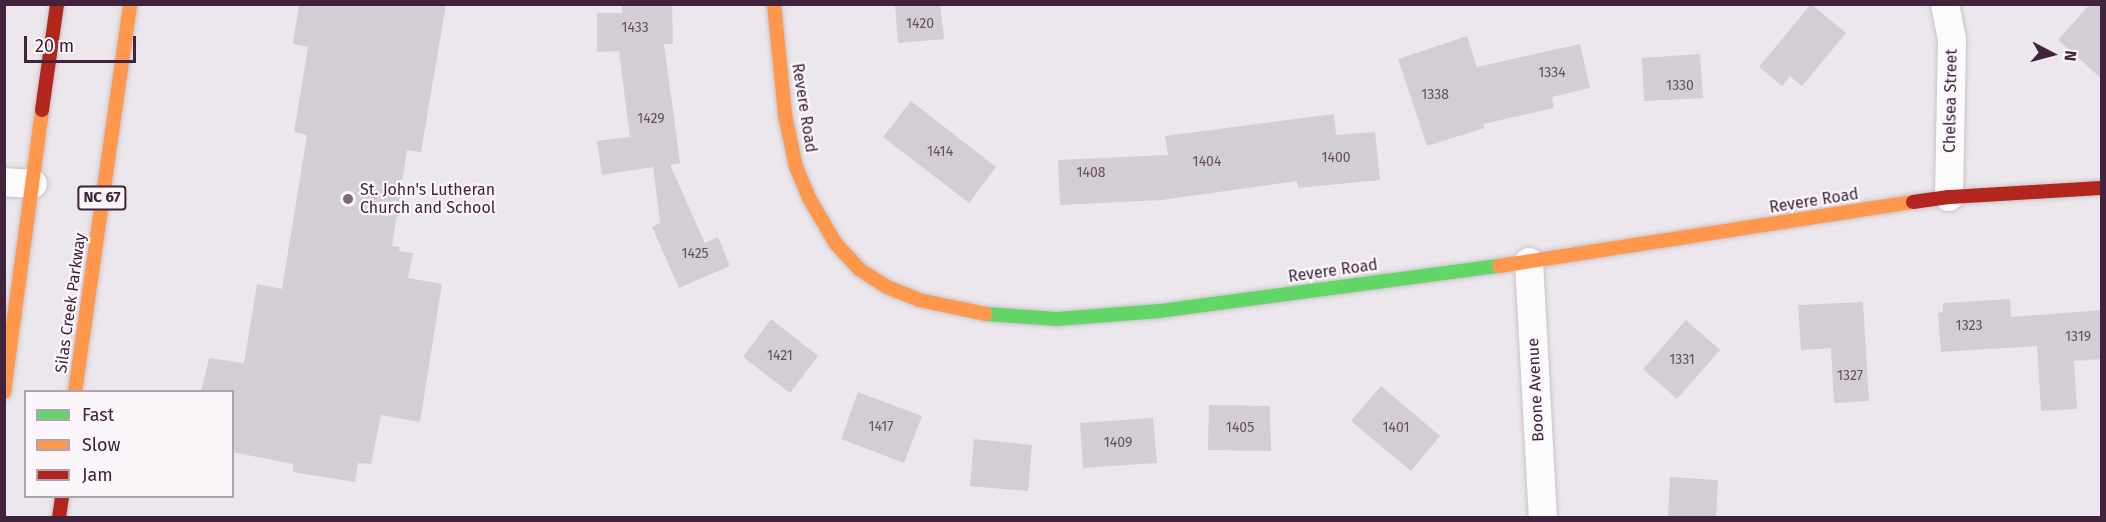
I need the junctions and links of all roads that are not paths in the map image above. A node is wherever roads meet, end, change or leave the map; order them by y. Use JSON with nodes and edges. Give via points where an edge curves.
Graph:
{"nodes":[{"id":1,"x":57,"y":4,"type":"edge"},
{"id":2,"x":130,"y":4,"type":"edge"},
{"id":3,"x":774,"y":4,"type":"edge"},
{"id":4,"x":1945,"y":4,"type":"edge"},
{"id":5,"x":4,"y":182,"type":"edge"},
{"id":6,"x":33,"y":184,"type":"junction"},
{"id":7,"x":2102,"y":188,"type":"edge"},
{"id":8,"x":1949,"y":197,"type":"junction"},
{"id":9,"x":1529,"y":262,"type":"junction"},
{"id":10,"x":75,"y":390,"type":"edge"},
{"id":11,"x":4,"y":392,"type":"edge"},
{"id":12,"x":62,"y":498,"type":"edge"},
{"id":13,"x":59,"y":518,"type":"edge"},
{"id":14,"x":1543,"y":518,"type":"edge"}],
"edges":[{"from":1,"to":6,"type":"street"},
{"from":2,"to":10,"type":"street","name":"Silas Creek Parkway","number":"NC 67"},
{"from":3,"to":9,"type":"street","name":"Revere Road","via":[[785,115],[796,167],[809,198],[836,244],[859,269],[887,287],[920,300],[988,314],[1057,319],[1160,311]]},
{"from":4,"to":8,"type":"street","name":"Chelsea Street","via":[[1952,39]]},
{"from":5,"to":6,"type":"street"},
{"from":6,"to":11,"type":"street"},
{"from":7,"to":8,"type":"street","name":"Revere Road"},
{"from":8,"to":9,"type":"street","name":"Revere Road"},
{"from":9,"to":14,"type":"street","name":"Boone Avenue"},
{"from":12,"to":13,"type":"street"}]}
